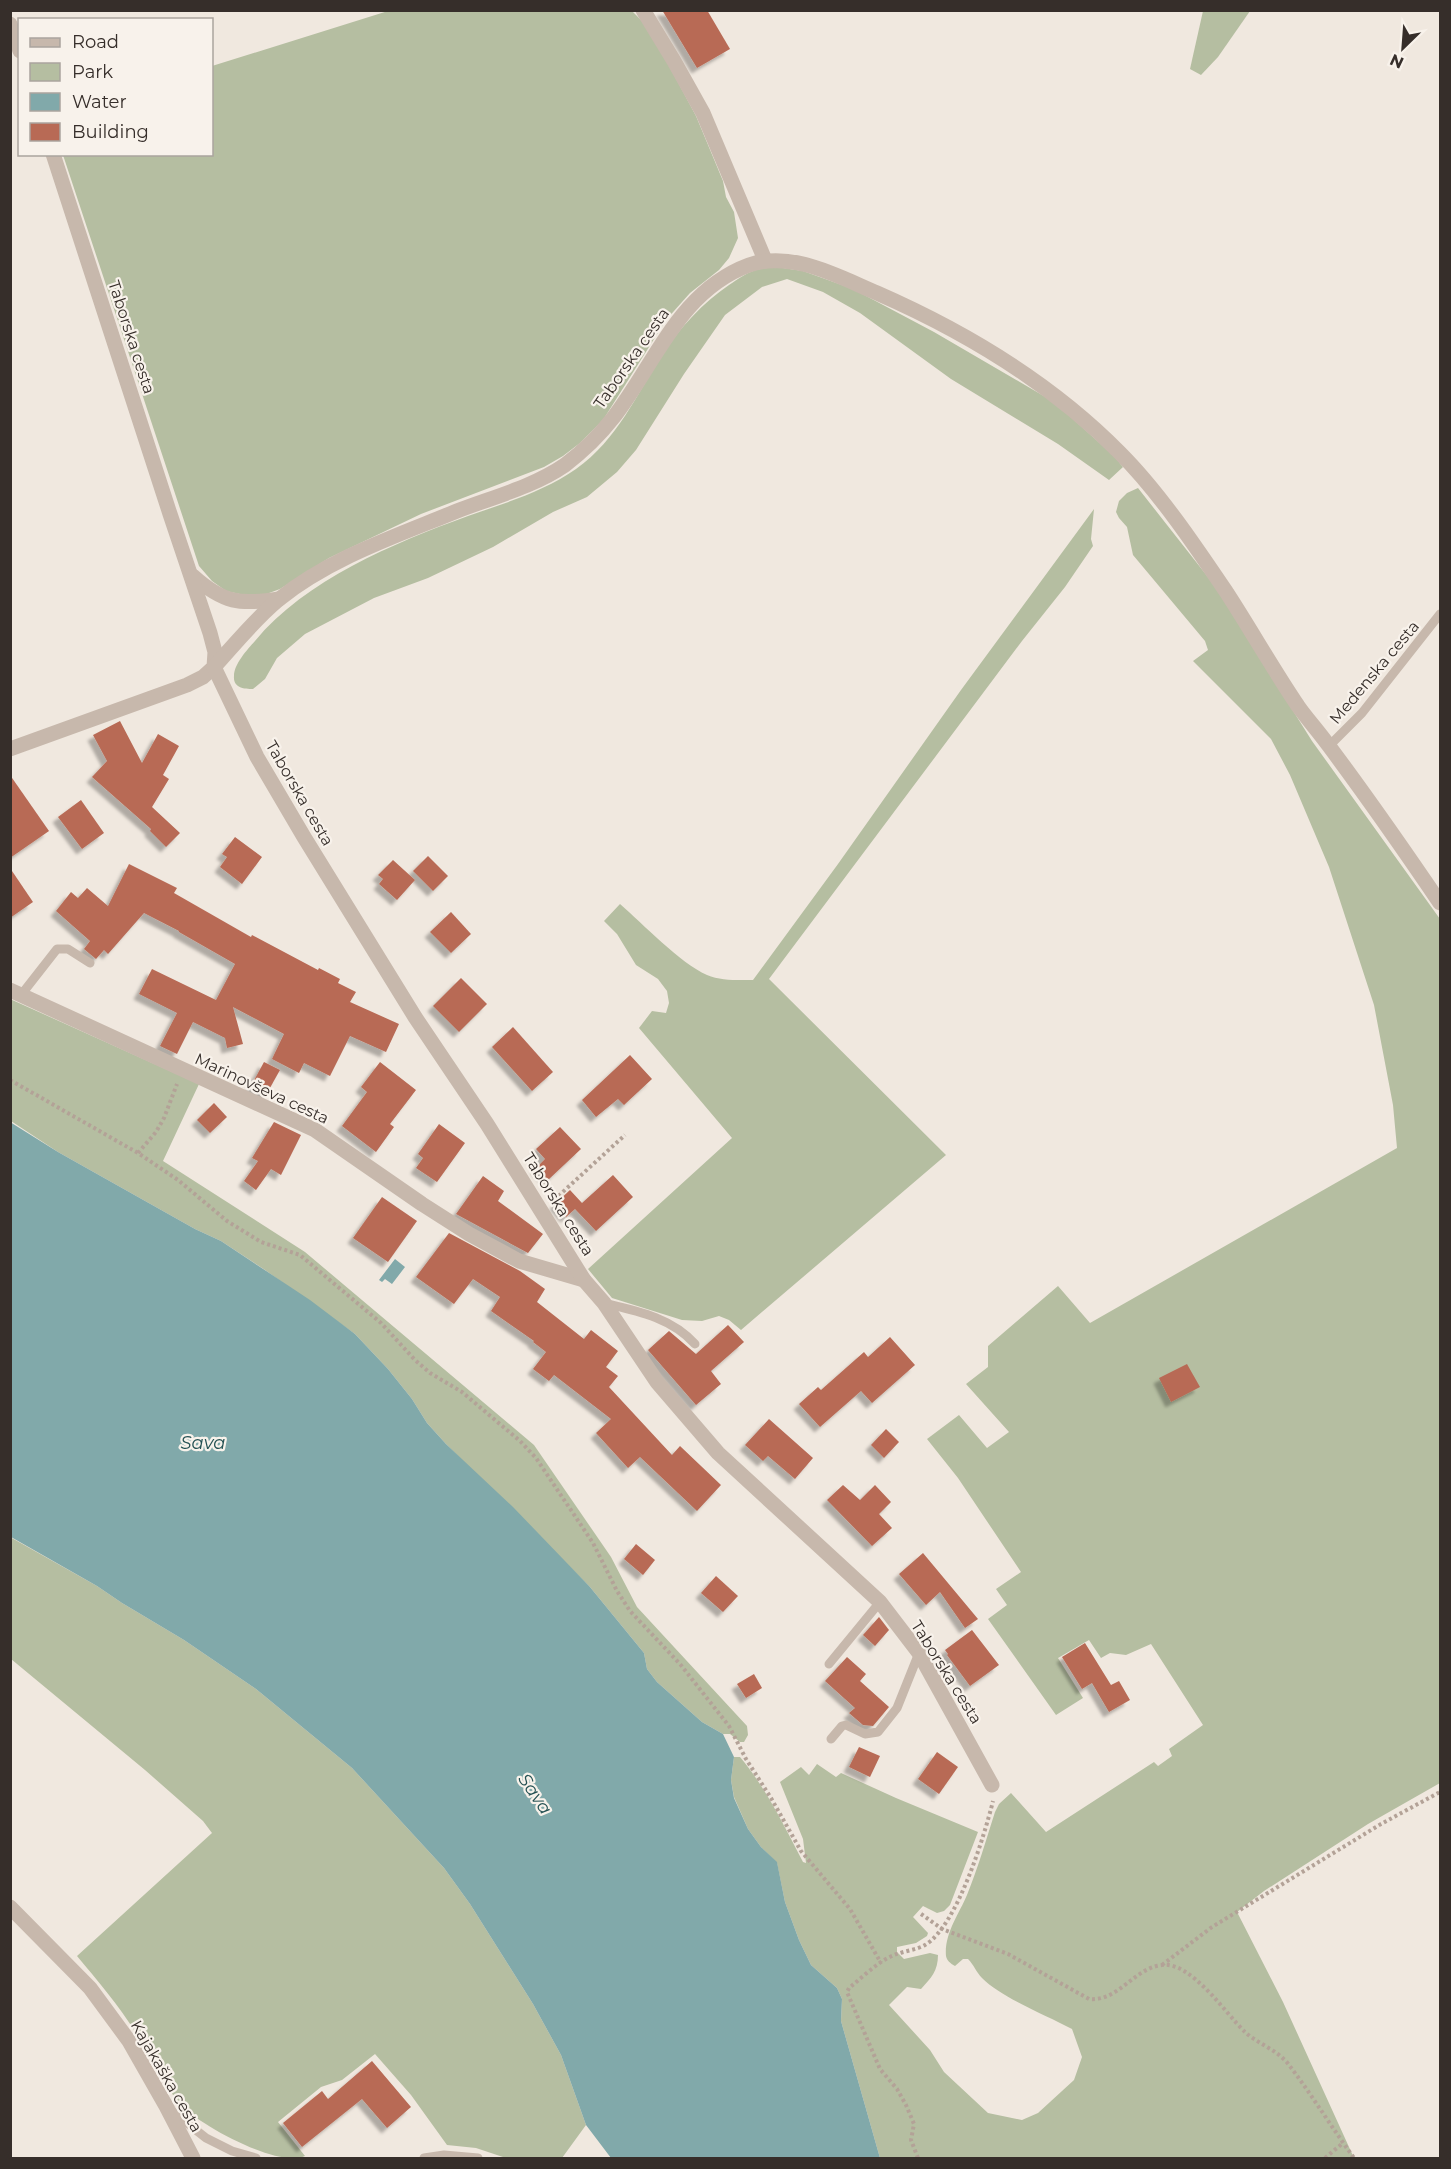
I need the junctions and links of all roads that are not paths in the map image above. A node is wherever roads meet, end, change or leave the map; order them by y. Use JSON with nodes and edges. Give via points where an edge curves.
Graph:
{"nodes":[{"id":1,"x":643,"y":10,"type":"edge"},
{"id":2,"x":10,"y":24,"type":"edge"},
{"id":3,"x":18,"y":46,"type":"edge"},
{"id":4,"x":54,"y":156,"type":"edge"},
{"id":5,"x":765,"y":260,"type":"junction"},
{"id":6,"x":191,"y":574,"type":"junction"},
{"id":7,"x":279,"y":599,"type":"junction"},
{"id":8,"x":1440,"y":615,"type":"edge"},
{"id":9,"x":214,"y":667,"type":"junction"},
{"id":10,"x":1329,"y":746,"type":"junction"},
{"id":11,"x":10,"y":749,"type":"edge"},
{"id":12,"x":1440,"y":903,"type":"edge"},
{"id":13,"x":90,"y":963,"type":"dead end"},
{"id":14,"x":16,"y":993,"type":"edge"},
{"id":15,"x":584,"y":1280,"type":"junction"},
{"id":16,"x":604,"y":1303,"type":"junction"},
{"id":17,"x":695,"y":1344,"type":"dead end"},
{"id":18,"x":880,"y":1602,"type":"junction"},
{"id":19,"x":919,"y":1653,"type":"junction"},
{"id":20,"x":829,"y":1664,"type":"dead end"},
{"id":21,"x":831,"y":1739,"type":"dead end"},
{"id":22,"x":992,"y":1785,"type":"road end"},
{"id":23,"x":10,"y":1907,"type":"edge"},
{"id":24,"x":166,"y":2106,"type":"junction"},
{"id":25,"x":193,"y":2158,"type":"edge"},
{"id":26,"x":255,"y":2158,"type":"edge"},
{"id":27,"x":424,"y":2158,"type":"edge"},
{"id":28,"x":478,"y":2158,"type":"edge"}],
"edges":[{"from":1,"to":5,"type":"street","via":[[703,113]]},
{"from":2,"to":3,"type":"street"},
{"from":4,"to":6,"type":"street","name":"Taborska cesta"},
{"from":5,"to":7,"type":"street","name":"Taborska cesta","via":[[729,274],[695,302],[672,326],[613,418],[563,466],[526,486],[380,542],[336,563]]},
{"from":5,"to":10,"type":"street","via":[[788,261],[824,271],[908,308],[1036,381],[1082,417],[1155,494],[1226,591],[1299,707]]},
{"from":6,"to":7,"type":"street","name":"Taborska cesta","via":[[211,592],[232,600],[254,603]]},
{"from":6,"to":9,"type":"street","via":[[215,652]]},
{"from":7,"to":9,"type":"street","name":"Taborska cesta"},
{"from":8,"to":10,"type":"lane","name":"Medenska cesta","via":[[1362,713]]},
{"from":9,"to":11,"type":"street","via":[[187,685]]},
{"from":9,"to":15,"type":"street","name":"Taborska cesta","via":[[257,757],[304,837]]},
{"from":10,"to":12,"type":"street"},
{"from":13,"to":14,"type":"lane","via":[[68,949],[57,949]]},
{"from":14,"to":15,"type":"street","name":"Marinovševa cesta","via":[[315,1130],[469,1234],[519,1261]]},
{"from":15,"to":16,"type":"street","name":"Taborska cesta"},
{"from":16,"to":17,"type":"lane","via":[[640,1311],[677,1327]]},
{"from":16,"to":18,"type":"street","name":"Taborska cesta","via":[[657,1382],[718,1453]]},
{"from":18,"to":19,"type":"street","name":"Taborska cesta"},
{"from":18,"to":20,"type":"lane"},
{"from":19,"to":21,"type":"lane","via":[[897,1708],[878,1732],[865,1734],[846,1725]]},
{"from":19,"to":22,"type":"street","name":"Taborska cesta"},
{"from":23,"to":24,"type":"street","name":"Kajakaška cesta","via":[[90,1988],[129,2041]]},
{"from":24,"to":25,"type":"street","name":"Kajakaška cesta"},
{"from":24,"to":26,"type":"lane","via":[[206,2138]]},
{"from":27,"to":28,"type":"lane"}]}
